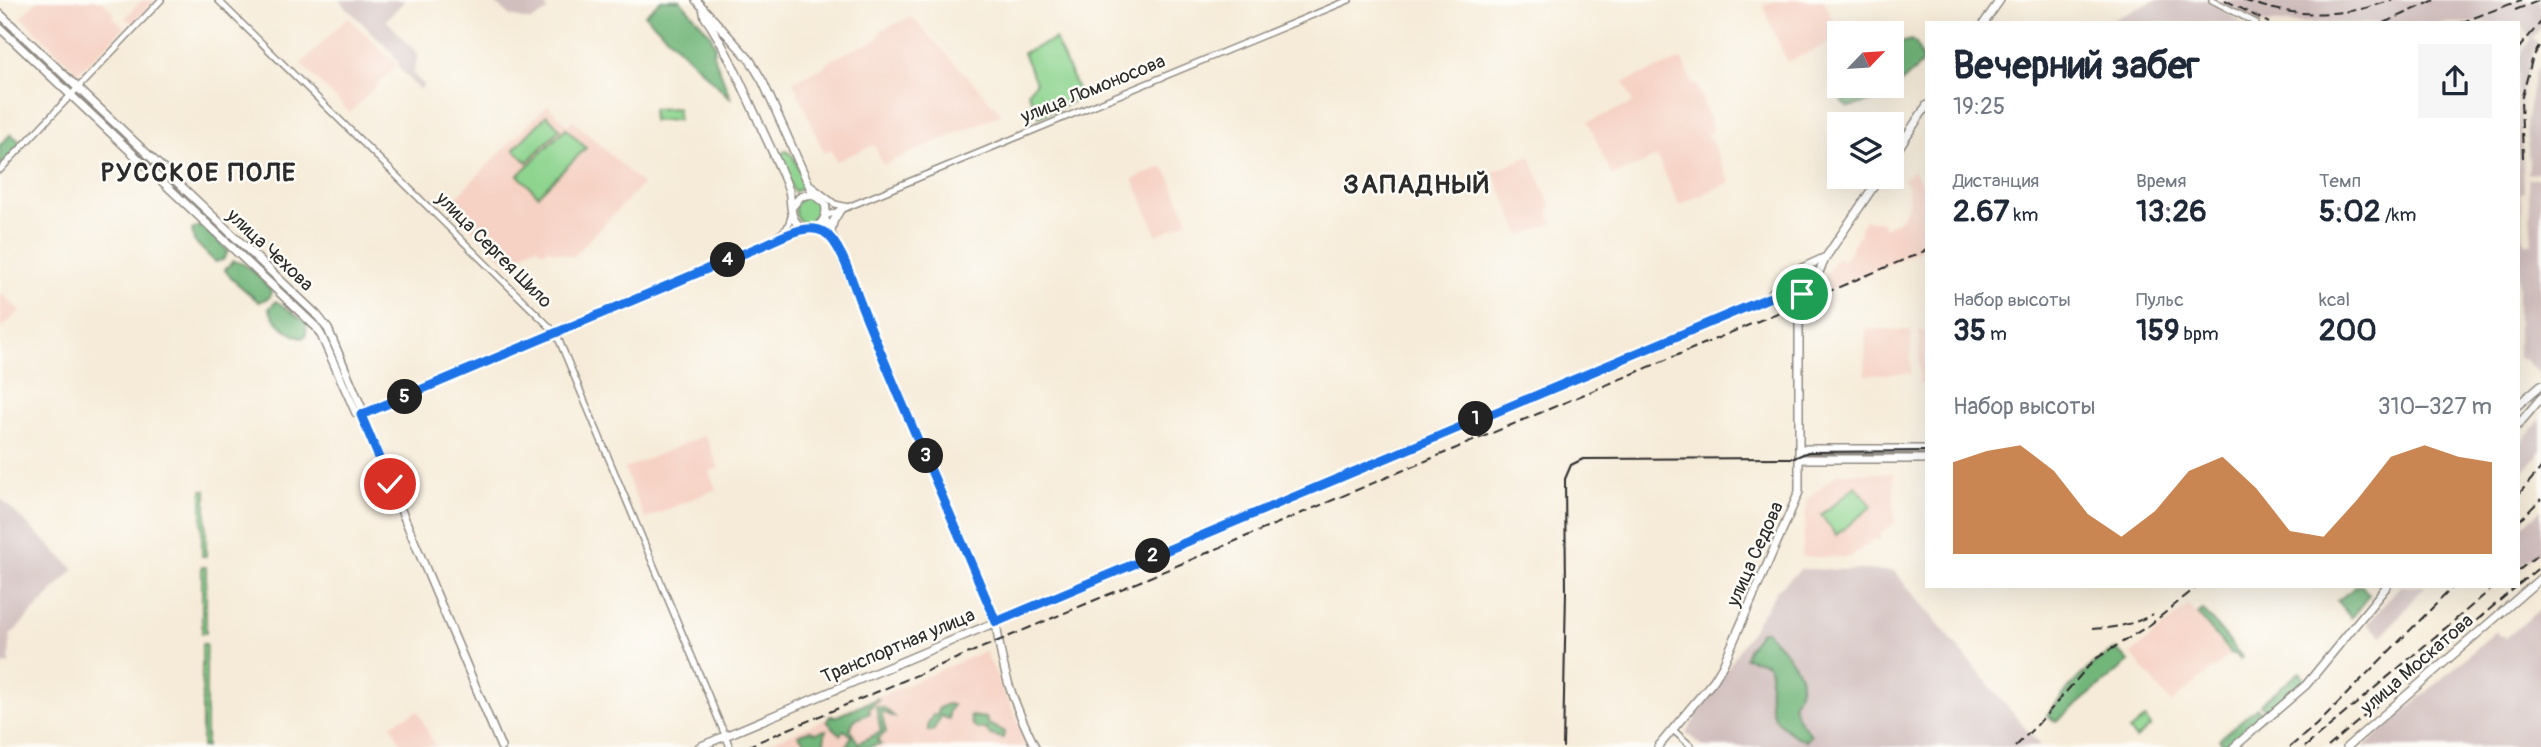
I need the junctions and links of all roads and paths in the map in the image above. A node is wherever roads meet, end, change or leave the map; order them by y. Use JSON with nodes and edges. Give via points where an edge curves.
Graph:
{"nodes":[{"id":1,"x":161,"y":0,"type":"edge"},
{"id":2,"x":218,"y":0,"type":"edge"},
{"id":3,"x":696,"y":0,"type":"edge"},
{"id":4,"x":1349,"y":0,"type":"edge"},
{"id":5,"x":2000,"y":0,"type":"edge"},
{"id":6,"x":2212,"y":0,"type":"edge"},
{"id":7,"x":703,"y":8,"type":"junction"},
{"id":8,"x":0,"y":14,"type":"edge"},
{"id":9,"x":1985,"y":21,"type":"edge"},
{"id":10,"x":2252,"y":21,"type":"edge"},
{"id":11,"x":0,"y":28,"type":"edge"},
{"id":12,"x":78,"y":89,"type":"junction"},
{"id":13,"x":71,"y":96,"type":"junction"},
{"id":14,"x":1925,"y":108,"type":"edge"},
{"id":15,"x":1904,"y":140,"type":"edge"},
{"id":16,"x":0,"y":170,"type":"edge"},
{"id":17,"x":164,"y":172,"type":"junction"},
{"id":18,"x":158,"y":179,"type":"junction"},
{"id":19,"x":808,"y":183,"type":"junction"},
{"id":20,"x":1872,"y":189,"type":"edge"},
{"id":21,"x":813,"y":194,"type":"junction"},
{"id":22,"x":844,"y":209,"type":"junction"},
{"id":23,"x":792,"y":211,"type":"junction"},
{"id":24,"x":826,"y":218,"type":"junction"},
{"id":25,"x":806,"y":228,"type":"junction"},
{"id":26,"x":815,"y":228,"type":"junction"},
{"id":27,"x":831,"y":233,"type":"junction"},
{"id":28,"x":759,"y":247,"type":"junction"},
{"id":29,"x":841,"y":254,"type":"junction"},
{"id":30,"x":1826,"y":257,"type":"junction"},
{"id":31,"x":1794,"y":271,"type":"junction"},
{"id":32,"x":1811,"y":289,"type":"junction"},
{"id":33,"x":1793,"y":292,"type":"junction"},
{"id":34,"x":1768,"y":298,"type":"junction"},
{"id":35,"x":1800,"y":305,"type":"junction"},
{"id":36,"x":556,"y":333,"type":"junction"},
{"id":37,"x":2541,"y":385,"type":"edge"},
{"id":38,"x":2541,"y":398,"type":"edge"},
{"id":39,"x":2520,"y":403,"type":"edge"},
{"id":40,"x":361,"y":415,"type":"junction"},
{"id":41,"x":2520,"y":423,"type":"edge"},
{"id":42,"x":1800,"y":449,"type":"junction"},
{"id":43,"x":1925,"y":449,"type":"edge"},
{"id":44,"x":1800,"y":459,"type":"junction"},
{"id":45,"x":1925,"y":459,"type":"edge"},
{"id":46,"x":2541,"y":578,"type":"edge"},
{"id":47,"x":2385,"y":588,"type":"edge"},
{"id":48,"x":996,"y":622,"type":"junction"},
{"id":49,"x":1673,"y":730,"type":"junction"},
{"id":50,"x":726,"y":735,"type":"junction"},
{"id":51,"x":501,"y":747,"type":"edge"},
{"id":52,"x":699,"y":747,"type":"edge"},
{"id":53,"x":730,"y":747,"type":"edge"},
{"id":54,"x":1035,"y":747,"type":"edge"},
{"id":55,"x":1658,"y":747,"type":"edge"},
{"id":56,"x":1692,"y":747,"type":"edge"},
{"id":57,"x":2234,"y":747,"type":"edge"},
{"id":58,"x":2347,"y":747,"type":"edge"}],
"edges":[{"from":1,"to":12,"type":"street"},
{"from":2,"to":36,"type":"street","name":"улица Сергея Шило"},
{"from":3,"to":7,"type":"main road"},
{"from":4,"to":22,"type":"street","name":"улица Ломоносова"},
{"from":5,"to":9,"type":"main road"},
{"from":6,"to":10,"type":"street"},
{"from":7,"to":19,"type":"main road","via":[[756,71]]},
{"from":7,"to":23,"type":"main road","via":[[789,190]]},
{"from":8,"to":12,"type":"main road","name":"улица Чехова"},
{"from":11,"to":13,"type":"main road","name":"улица Чехова"},
{"from":12,"to":13,"type":"street"},
{"from":12,"to":17,"type":"main road","name":"улица Чехова"},
{"from":13,"to":16,"type":"street"},
{"from":13,"to":18,"type":"main road","name":"улица Чехова"},
{"from":14,"to":15,"type":"main road"},
{"from":17,"to":18,"type":"main road"},
{"from":17,"to":40,"type":"main road","name":"улица Чехова","via":[[322,320]]},
{"from":18,"to":40,"type":"main road","name":"улица Чехова","via":[[316,327],[356,413]]},
{"from":19,"to":21,"type":"main road"},
{"from":19,"to":22,"type":"street"},
{"from":20,"to":30,"type":"main road"},
{"from":21,"to":23,"type":"main road","via":[[801,196]]},
{"from":21,"to":24,"type":"main road","via":[[825,204]]},
{"from":22,"to":24,"type":"street","name":"улица Ломоносова"},
{"from":22,"to":27,"type":"main road"},
{"from":23,"to":25,"type":"main road","via":[[796,222]]},
{"from":23,"to":28,"type":"street","via":[[784,232]]},
{"from":24,"to":26,"type":"main road"},
{"from":24,"to":27,"type":"main road"},
{"from":25,"to":26,"type":"main road"},
{"from":25,"to":28,"type":"street"},
{"from":26,"to":29,"type":"main road","via":[[829,236]]},
{"from":27,"to":29,"type":"main road"},
{"from":28,"to":36,"type":"street"},
{"from":29,"to":48,"type":"main road"},
{"from":30,"to":31,"type":"main road"},
{"from":30,"to":32,"type":"main road"},
{"from":31,"to":32,"type":"main road","via":[[1810,272]]},
{"from":31,"to":33,"type":"main road","via":[[1788,280]]},
{"from":31,"to":34,"type":"main road"},
{"from":32,"to":33,"type":"main road"},
{"from":32,"to":35,"type":"main road"},
{"from":33,"to":34,"type":"main road","name":"Транспортная улица"},
{"from":33,"to":35,"type":"main road","name":"улица Седова"},
{"from":34,"to":48,"type":"main road","name":"Транспортная улица"},
{"from":35,"to":42,"type":"main road","name":"улица Седова"},
{"from":36,"to":40,"type":"street"},
{"from":36,"to":50,"type":"street","name":"улица Сергея Шило"},
{"from":37,"to":39,"type":"main road"},
{"from":38,"to":41,"type":"main road"},
{"from":40,"to":51,"type":"main road","name":"улица Чехова"},
{"from":42,"to":43,"type":"main road"},
{"from":42,"to":44,"type":"main road","name":"улица Седова"},
{"from":44,"to":45,"type":"main road"},
{"from":44,"to":49,"type":"main road","name":"улица Седова","via":[[1798,497],[1723,665]]},
{"from":46,"to":58,"type":"main road","name":"улица Москатова"},
{"from":47,"to":57,"type":"main road","via":[[2306,685]]},
{"from":48,"to":50,"type":"main road","name":"Транспортная улица"},
{"from":48,"to":54,"type":"main road","via":[[1006,681]]},
{"from":49,"to":55,"type":"main road","name":"улица Седова"},
{"from":49,"to":56,"type":"street"},
{"from":50,"to":52,"type":"main road","name":"Транспортная улица"},
{"from":50,"to":53,"type":"street","name":"улица Сергея Шило"}]}
